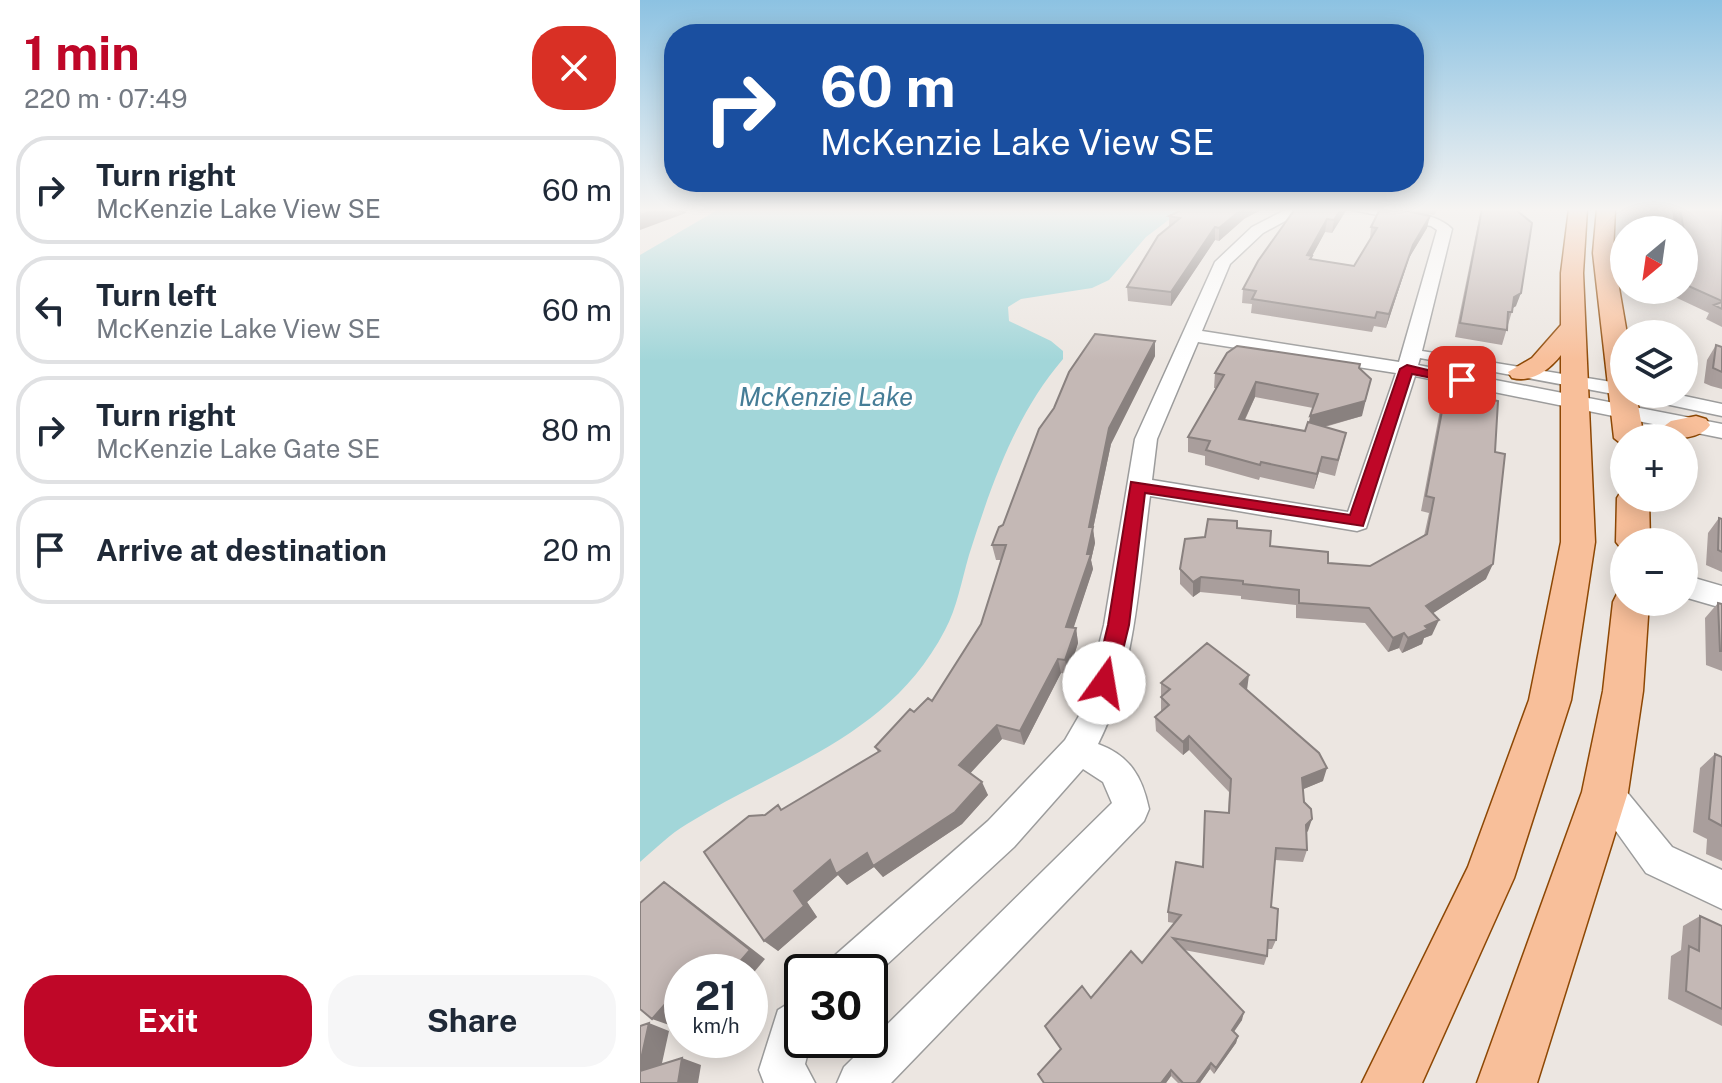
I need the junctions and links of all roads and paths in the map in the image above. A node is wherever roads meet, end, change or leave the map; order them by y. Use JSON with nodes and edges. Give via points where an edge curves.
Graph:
{"nodes":[{"id":1,"x":1225,"y":260,"type":"edge"},
{"id":2,"x":1437,"y":260,"type":"edge"},
{"id":3,"x":1573,"y":260,"type":"edge"},
{"id":4,"x":1604,"y":260,"type":"edge"},
{"id":5,"x":1614,"y":320,"type":"edge"},
{"id":6,"x":1575,"y":324,"type":"junction"},
{"id":7,"x":1196,"y":328,"type":"junction"},
{"id":8,"x":1409,"y":361,"type":"junction"},
{"id":9,"x":1521,"y":372,"type":"junction"},
{"id":10,"x":1576,"y":392,"type":"junction"},
{"id":11,"x":1610,"y":400,"type":"edge"},
{"id":12,"x":1639,"y":408,"type":"edge"},
{"id":13,"x":1685,"y":408,"type":"edge"},
{"id":14,"x":1722,"y":410,"type":"edge"},
{"id":15,"x":1709,"y":428,"type":"edge"},
{"id":16,"x":1137,"y":486,"type":"junction"},
{"id":17,"x":1698,"y":590,"type":"edge"},
{"id":18,"x":1722,"y":597,"type":"edge"},
{"id":19,"x":1630,"y":616,"type":"edge"},
{"id":20,"x":1077,"y":751,"type":"junction"},
{"id":21,"x":1605,"y":792,"type":"junction"},
{"id":22,"x":1722,"y":890,"type":"edge"},
{"id":23,"x":868,"y":954,"type":"edge"},
{"id":24,"x":784,"y":1058,"type":"edge"},
{"id":25,"x":792,"y":1083,"type":"edge"},
{"id":26,"x":860,"y":1083,"type":"edge"},
{"id":27,"x":1392,"y":1083,"type":"edge"},
{"id":28,"x":1507,"y":1083,"type":"edge"}],
"edges":[{"from":1,"to":7,"type":"street"},
{"from":2,"to":8,"type":"street"},
{"from":3,"to":6,"type":"main road"},
{"from":4,"to":5,"type":"main road"},
{"from":6,"to":9,"type":"main road","via":[[1541,363]]},
{"from":6,"to":10,"type":"main road"},
{"from":7,"to":8,"type":"street"},
{"from":7,"to":16,"type":"street","via":[[1146,439]]},
{"from":8,"to":9,"type":"street"},
{"from":8,"to":10,"type":"street"},
{"from":8,"to":16,"type":"street","via":[[1357,522]]},
{"from":9,"to":10,"type":"street"},
{"from":10,"to":11,"type":"street"},
{"from":10,"to":27,"type":"main road","via":[[1578,542],[1550,700],[1489,878]]},
{"from":12,"to":15,"type":"street"},
{"from":13,"to":14,"type":"street"},
{"from":16,"to":20,"type":"street","via":[[1118,625],[1098,712]]},
{"from":17,"to":18,"type":"street"},
{"from":19,"to":21,"type":"main road"},
{"from":20,"to":23,"type":"street","via":[[1001,834]]},
{"from":20,"to":26,"type":"street","via":[[1111,763],[1127,787],[1131,809]]},
{"from":21,"to":22,"type":"street","via":[[1659,860]]},
{"from":21,"to":28,"type":"main road"},
{"from":24,"to":25,"type":"street","via":[[781,1070]]}]}
